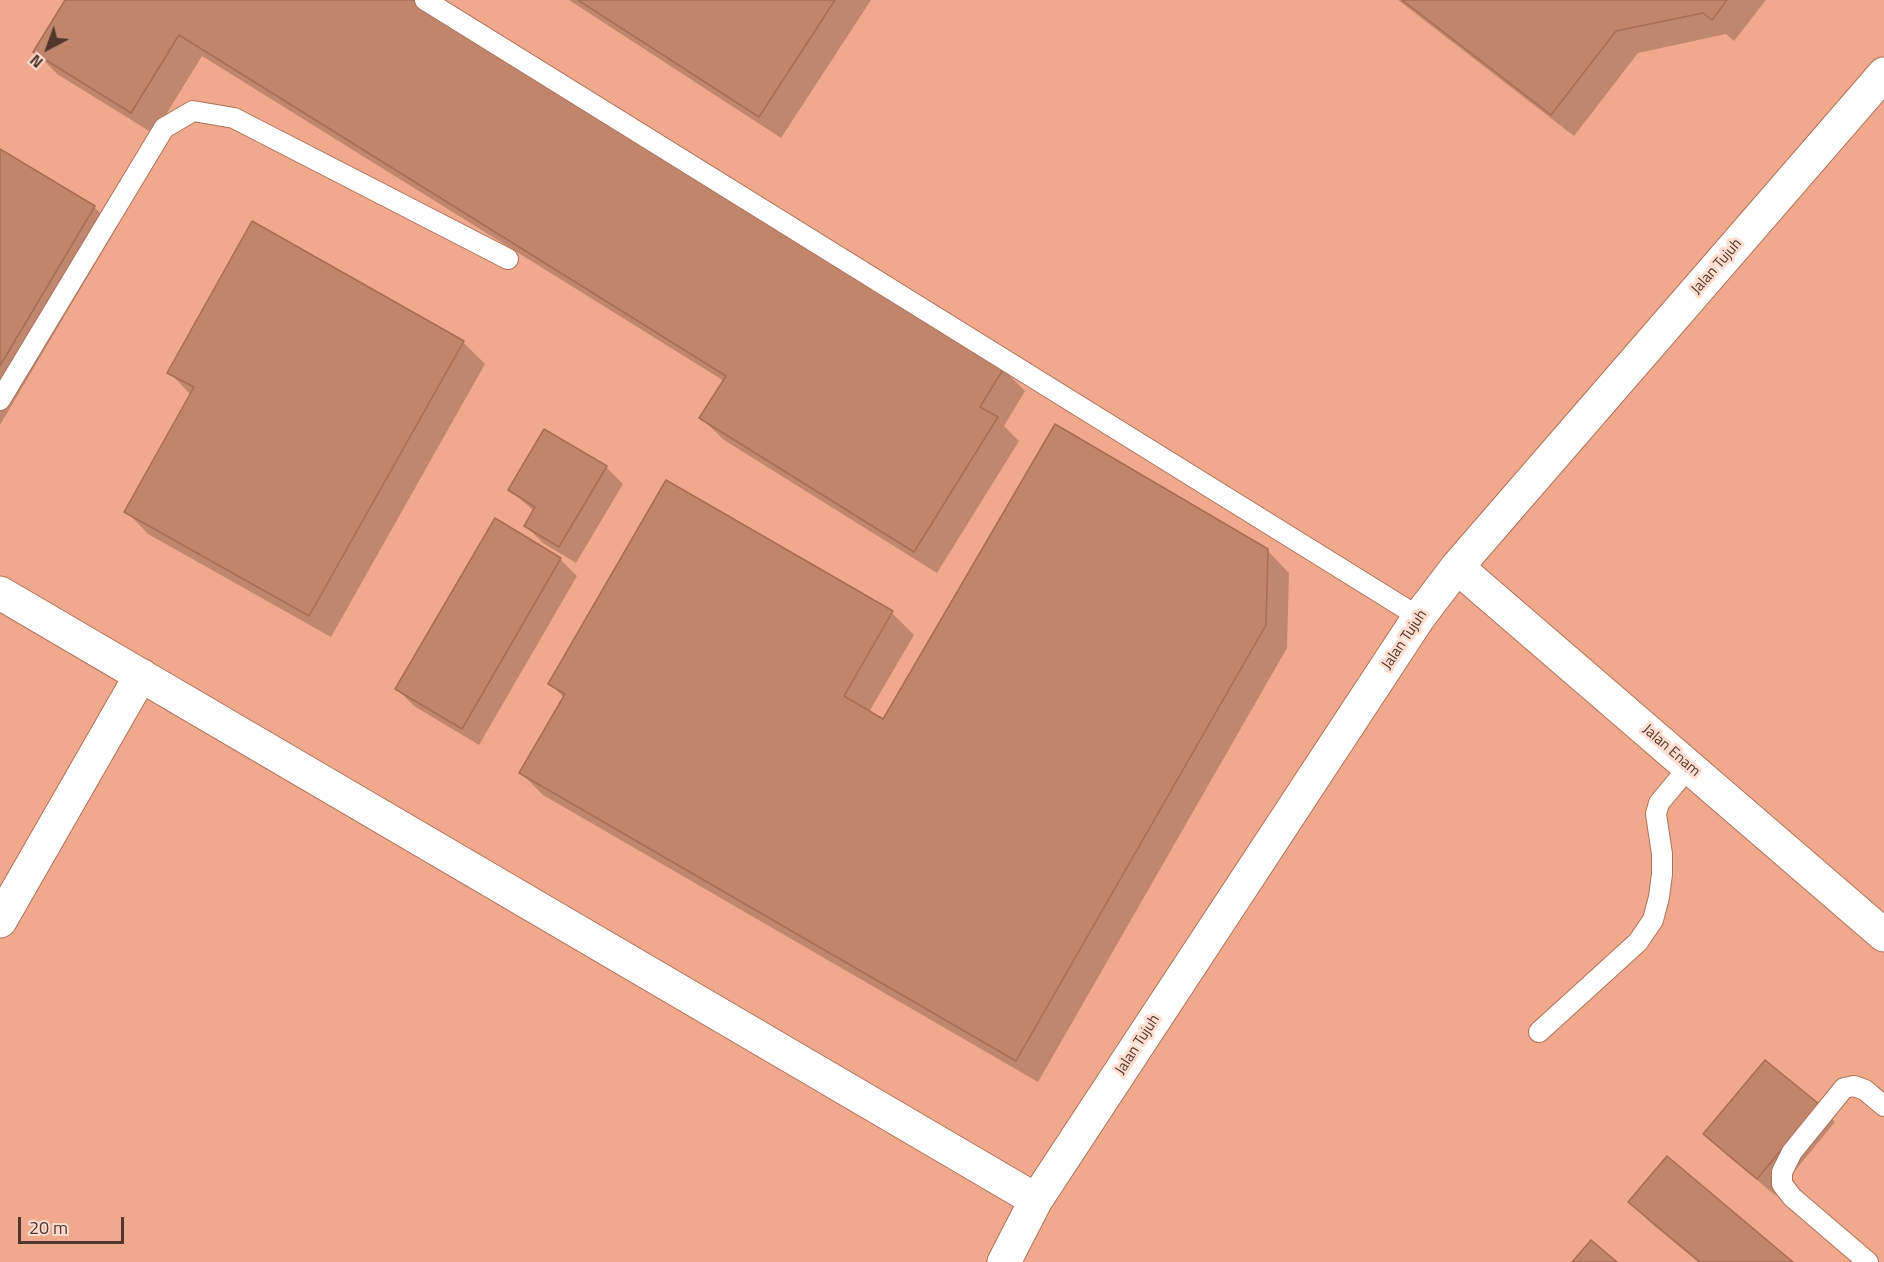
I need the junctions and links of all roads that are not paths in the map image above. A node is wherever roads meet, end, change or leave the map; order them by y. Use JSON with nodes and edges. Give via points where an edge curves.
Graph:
{"nodes":[{"id":1,"x":425,"y":0,"type":"edge"},
{"id":2,"x":1884,"y":74,"type":"edge"},
{"id":3,"x":508,"y":259,"type":"dead end"},
{"id":4,"x":0,"y":400,"type":"edge"},
{"id":5,"x":1457,"y":567,"type":"junction"},
{"id":6,"x":0,"y":593,"type":"edge"},
{"id":7,"x":1419,"y":617,"type":"junction"},
{"id":8,"x":141,"y":675,"type":"junction"},
{"id":9,"x":1689,"y":767,"type":"junction"},
{"id":10,"x":0,"y":921,"type":"edge"},
{"id":11,"x":1884,"y":935,"type":"edge"},
{"id":12,"x":1539,"y":1032,"type":"dead end"},
{"id":13,"x":1884,"y":1106,"type":"edge"},
{"id":14,"x":1036,"y":1200,"type":"junction"},
{"id":15,"x":1004,"y":1262,"type":"edge"},
{"id":16,"x":1868,"y":1262,"type":"edge"}],
"edges":[{"from":1,"to":7,"type":"lane"},
{"from":2,"to":5,"type":"street","name":"Jalan Tujuh"},
{"from":3,"to":4,"type":"lane","via":[[234,118],[193,111],[164,128]]},
{"from":5,"to":7,"type":"street","name":"Jalan Tujuh"},
{"from":5,"to":9,"type":"street","name":"Jalan Enam"},
{"from":6,"to":8,"type":"street"},
{"from":7,"to":14,"type":"street","name":"Jalan Tujuh"},
{"from":8,"to":10,"type":"street"},
{"from":8,"to":14,"type":"street"},
{"from":9,"to":11,"type":"street","name":"Jalan Enam"},
{"from":9,"to":12,"type":"lane","via":[[1659,803],[1656,814],[1662,874],[1653,920],[1638,942]]},
{"from":13,"to":16,"type":"lane","via":[[1865,1090],[1844,1088],[1792,1152],[1782,1172],[1782,1184],[1792,1197]]},
{"from":14,"to":15,"type":"street","name":"Jalan Tujuh"}]}
